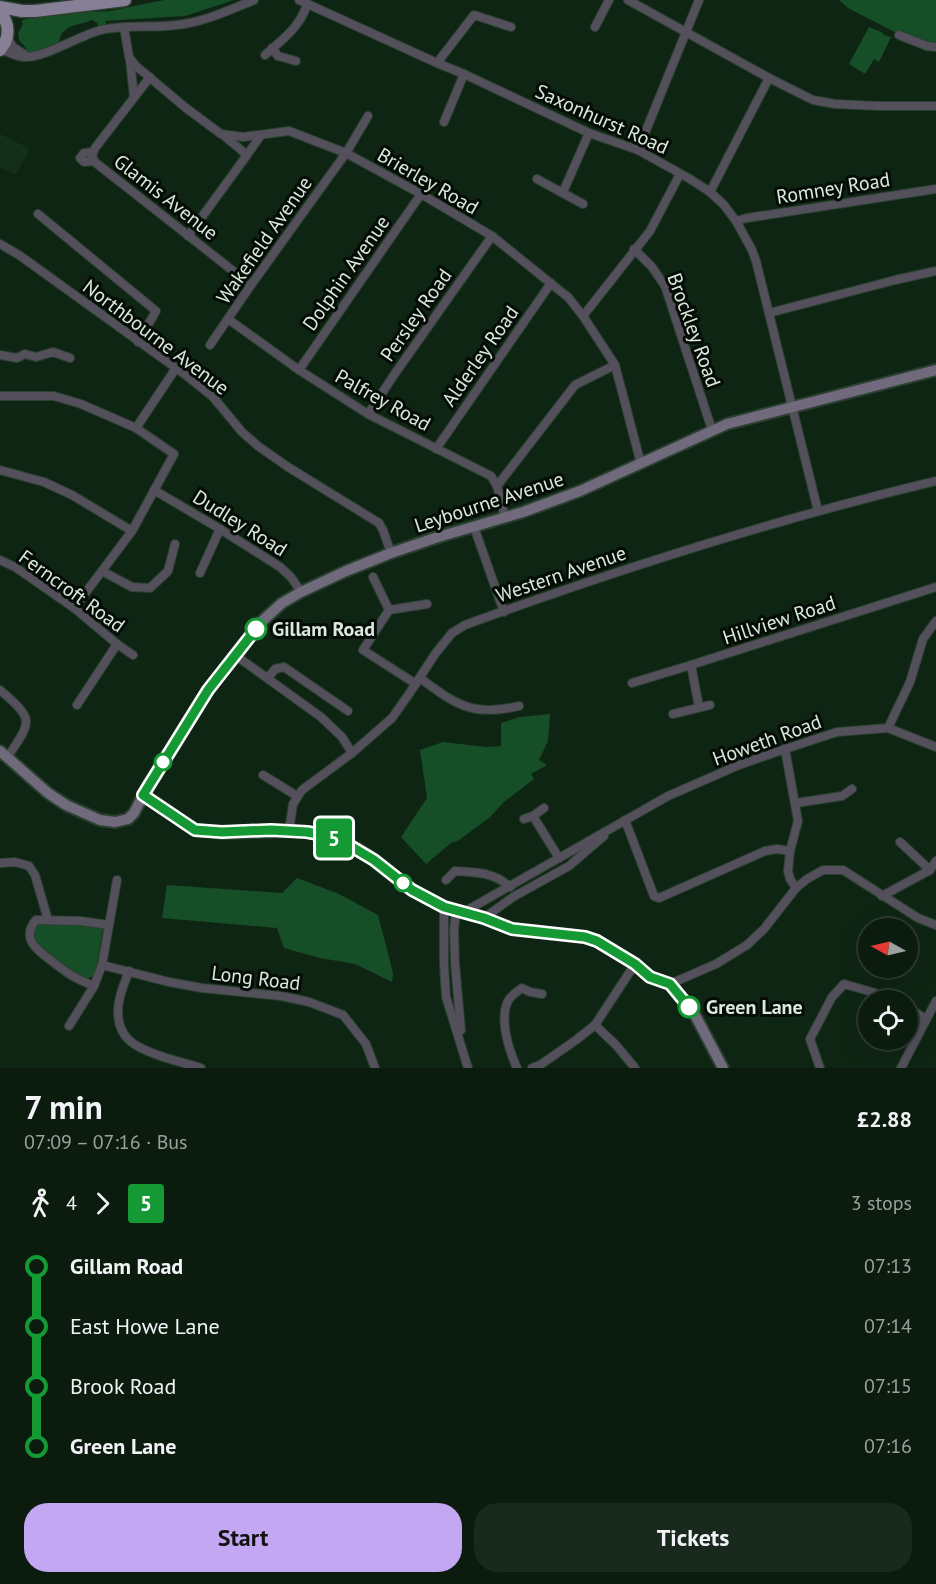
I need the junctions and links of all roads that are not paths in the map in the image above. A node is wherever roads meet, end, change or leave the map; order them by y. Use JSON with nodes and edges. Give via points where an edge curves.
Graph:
{"nodes":[{"id":1,"x":125,"y":0,"type":"edge"},
{"id":2,"x":254,"y":0,"type":"edge"},
{"id":3,"x":299,"y":0,"type":"edge"},
{"id":4,"x":609,"y":0,"type":"edge"},
{"id":5,"x":628,"y":0,"type":"edge"},
{"id":6,"x":699,"y":0,"type":"edge"},
{"id":7,"x":307,"y":5,"type":"junction"},
{"id":8,"x":0,"y":7,"type":"edge"},
{"id":9,"x":35,"y":11,"type":"junction"},
{"id":10,"x":0,"y":12,"type":"edge"},
{"id":11,"x":124,"y":27,"type":"junction"},
{"id":12,"x":511,"y":27,"type":"dead end"},
{"id":13,"x":595,"y":27,"type":"dead end"},
{"id":14,"x":686,"y":31,"type":"junction"},
{"id":15,"x":7,"y":33,"type":"junction"},
{"id":16,"x":899,"y":35,"type":"dead end"},
{"id":17,"x":936,"y":47,"type":"edge"},
{"id":18,"x":272,"y":48,"type":"junction"},
{"id":19,"x":0,"y":50,"type":"edge"},
{"id":20,"x":265,"y":55,"type":"dead end"},
{"id":21,"x":28,"y":56,"type":"junction"},
{"id":22,"x":129,"y":57,"type":"junction"},
{"id":23,"x":296,"y":61,"type":"dead end"},
{"id":24,"x":437,"y":63,"type":"junction"},
{"id":25,"x":464,"y":74,"type":"junction"},
{"id":26,"x":150,"y":77,"type":"junction"},
{"id":27,"x":769,"y":78,"type":"junction"},
{"id":28,"x":134,"y":97,"type":"junction"},
{"id":29,"x":936,"y":106,"type":"edge"},
{"id":30,"x":368,"y":116,"type":"dead end"},
{"id":31,"x":444,"y":122,"type":"dead end"},
{"id":32,"x":589,"y":133,"type":"junction"},
{"id":33,"x":221,"y":134,"type":"junction"},
{"id":34,"x":261,"y":135,"type":"junction"},
{"id":35,"x":638,"y":150,"type":"junction"},
{"id":36,"x":93,"y":152,"type":"junction"},
{"id":37,"x":346,"y":153,"type":"junction"},
{"id":38,"x":247,"y":155,"type":"junction"},
{"id":39,"x":94,"y":161,"type":"junction"},
{"id":40,"x":680,"y":174,"type":"junction"},
{"id":41,"x":537,"y":179,"type":"dead end"},
{"id":42,"x":936,"y":189,"type":"edge"},
{"id":43,"x":563,"y":192,"type":"junction"},
{"id":44,"x":710,"y":192,"type":"junction"},
{"id":45,"x":421,"y":194,"type":"junction"},
{"id":46,"x":583,"y":204,"type":"dead end"},
{"id":47,"x":48,"y":208,"type":"dead end"},
{"id":48,"x":736,"y":221,"type":"junction"},
{"id":49,"x":188,"y":236,"type":"junction"},
{"id":50,"x":492,"y":236,"type":"junction"},
{"id":51,"x":0,"y":244,"type":"edge"},
{"id":52,"x":634,"y":249,"type":"junction"},
{"id":53,"x":936,"y":271,"type":"edge"},
{"id":54,"x":551,"y":283,"type":"junction"},
{"id":55,"x":251,"y":285,"type":"junction"},
{"id":56,"x":769,"y":313,"type":"junction"},
{"id":57,"x":583,"y":316,"type":"junction"},
{"id":58,"x":228,"y":319,"type":"junction"},
{"id":59,"x":138,"y":342,"type":"junction"},
{"id":60,"x":210,"y":345,"type":"dead end"},
{"id":61,"x":0,"y":355,"type":"edge"},
{"id":62,"x":70,"y":358,"type":"dead end"},
{"id":63,"x":615,"y":365,"type":"junction"},
{"id":64,"x":176,"y":368,"type":"junction"},
{"id":65,"x":299,"y":370,"type":"junction"},
{"id":66,"x":936,"y":370,"type":"edge"},
{"id":67,"x":0,"y":396,"type":"edge"},
{"id":68,"x":793,"y":407,"type":"junction"},
{"id":69,"x":368,"y":414,"type":"junction"},
{"id":70,"x":136,"y":428,"type":"junction"},
{"id":71,"x":712,"y":430,"type":"junction"},
{"id":72,"x":436,"y":449,"type":"junction"},
{"id":73,"x":641,"y":464,"type":"junction"},
{"id":74,"x":0,"y":470,"type":"edge"},
{"id":75,"x":936,"y":481,"type":"edge"},
{"id":76,"x":496,"y":486,"type":"junction"},
{"id":77,"x":154,"y":490,"type":"junction"},
{"id":78,"x":818,"y":510,"type":"junction"},
{"id":79,"x":505,"y":518,"type":"junction"},
{"id":80,"x":474,"y":527,"type":"junction"},
{"id":81,"x":220,"y":528,"type":"junction"},
{"id":82,"x":132,"y":531,"type":"junction"},
{"id":83,"x":175,"y":544,"type":"dead end"},
{"id":84,"x":391,"y":553,"type":"junction"},
{"id":85,"x":0,"y":560,"type":"edge"},
{"id":86,"x":102,"y":571,"type":"junction"},
{"id":87,"x":200,"y":573,"type":"dead end"},
{"id":88,"x":373,"y":577,"type":"dead end"},
{"id":89,"x":936,"y":587,"type":"edge"},
{"id":90,"x":300,"y":592,"type":"junction"},
{"id":91,"x":427,"y":604,"type":"dead end"},
{"id":92,"x":74,"y":608,"type":"junction"},
{"id":93,"x":389,"y":610,"type":"junction"},
{"id":94,"x":504,"y":612,"type":"junction"},
{"id":95,"x":936,"y":621,"type":"edge"},
{"id":96,"x":124,"y":645,"type":"junction"},
{"id":97,"x":133,"y":655,"type":"dead end"},
{"id":98,"x":235,"y":655,"type":"junction"},
{"id":99,"x":692,"y":665,"type":"junction"},
{"id":100,"x":268,"y":678,"type":"junction"},
{"id":101,"x":418,"y":681,"type":"junction"},
{"id":102,"x":632,"y":683,"type":"dead end"},
{"id":103,"x":0,"y":690,"type":"edge"},
{"id":104,"x":83,"y":702,"type":"dead end"},
{"id":105,"x":710,"y":705,"type":"dead end"},
{"id":106,"x":519,"y":706,"type":"dead end"},
{"id":107,"x":699,"y":708,"type":"junction"},
{"id":108,"x":348,"y":711,"type":"dead end"},
{"id":109,"x":674,"y":714,"type":"dead end"},
{"id":110,"x":888,"y":728,"type":"junction"},
{"id":111,"x":936,"y":747,"type":"edge"},
{"id":112,"x":785,"y":749,"type":"junction"},
{"id":113,"x":352,"y":753,"type":"junction"},
{"id":114,"x":4,"y":754,"type":"edge"},
{"id":115,"x":263,"y":775,"type":"dead end"},
{"id":116,"x":852,"y":789,"type":"dead end"},
{"id":117,"x":143,"y":795,"type":"junction"},
{"id":118,"x":297,"y":796,"type":"junction"},
{"id":119,"x":796,"y":803,"type":"junction"},
{"id":120,"x":544,"y":808,"type":"dead end"},
{"id":121,"x":533,"y":816,"type":"junction"},
{"id":122,"x":524,"y":819,"type":"dead end"},
{"id":123,"x":625,"y":820,"type":"junction"},
{"id":124,"x":616,"y":825,"type":"junction"},
{"id":125,"x":289,"y":831,"type":"junction"},
{"id":126,"x":900,"y":843,"type":"dead end"},
{"id":127,"x":790,"y":851,"type":"junction"},
{"id":128,"x":559,"y":858,"type":"junction"},
{"id":129,"x":936,"y":861,"type":"edge"},
{"id":130,"x":1,"y":863,"type":"edge"},
{"id":131,"x":930,"y":870,"type":"junction"},
{"id":132,"x":117,"y":880,"type":"dead end"},
{"id":133,"x":446,"y":880,"type":"dead end"},
{"id":134,"x":510,"y":886,"type":"junction"},
{"id":135,"x":796,"y":888,"type":"junction"},
{"id":136,"x":882,"y":896,"type":"junction"},
{"id":137,"x":444,"y":907,"type":"junction"},
{"id":138,"x":460,"y":911,"type":"junction"},
{"id":139,"x":484,"y":918,"type":"junction"},
{"id":140,"x":48,"y":920,"type":"junction"},
{"id":141,"x":109,"y":925,"type":"junction"},
{"id":142,"x":936,"y":925,"type":"edge"},
{"id":143,"x":635,"y":964,"type":"junction"},
{"id":144,"x":102,"y":965,"type":"junction"},
{"id":145,"x":129,"y":971,"type":"junction"},
{"id":146,"x":670,"y":984,"type":"junction"},
{"id":147,"x":94,"y":986,"type":"junction"},
{"id":148,"x":865,"y":990,"type":"edge"},
{"id":149,"x":542,"y":994,"type":"dead end"},
{"id":150,"x":936,"y":1001,"type":"edge"},
{"id":151,"x":918,"y":1014,"type":"edge"},
{"id":152,"x":926,"y":1019,"type":"junction"},
{"id":153,"x":595,"y":1025,"type":"junction"},
{"id":154,"x":69,"y":1026,"type":"dead end"},
{"id":155,"x":462,"y":1044,"type":"junction"},
{"id":156,"x":538,"y":1067,"type":"edge"},
{"id":157,"x":201,"y":1068,"type":"edge"},
{"id":158,"x":375,"y":1068,"type":"edge"},
{"id":159,"x":468,"y":1068,"type":"edge"},
{"id":160,"x":517,"y":1068,"type":"edge"},
{"id":161,"x":635,"y":1068,"type":"edge"},
{"id":162,"x":723,"y":1068,"type":"edge"},
{"id":163,"x":820,"y":1068,"type":"edge"},
{"id":164,"x":901,"y":1068,"type":"edge"}],
"edges":[{"from":1,"to":9,"type":"main road"},
{"from":2,"to":11,"type":"street","via":[[185,24]]},
{"from":3,"to":7,"type":"street","name":"Saxonhurst Road"},
{"from":4,"to":13,"type":"street"},
{"from":5,"to":14,"type":"street"},
{"from":6,"to":14,"type":"street"},
{"from":7,"to":18,"type":"street","via":[[296,27]]},
{"from":7,"to":24,"type":"street","name":"Saxonhurst Road"},
{"from":8,"to":9,"type":"main road"},
{"from":9,"to":15,"type":"main road","via":[[24,15]]},
{"from":10,"to":15,"type":"main road"},
{"from":11,"to":21,"type":"street","via":[[100,30]]},
{"from":11,"to":22,"type":"street"},
{"from":12,"to":24,"type":"street","via":[[474,15]]},
{"from":14,"to":27,"type":"street"},
{"from":14,"to":35,"type":"street"},
{"from":15,"to":19,"type":"main road"},
{"from":15,"to":21,"type":"street","via":[[13,46]]},
{"from":16,"to":17,"type":"street"},
{"from":18,"to":20,"type":"street"},
{"from":18,"to":23,"type":"street","via":[[278,56]]},
{"from":19,"to":21,"type":"street"},
{"from":22,"to":26,"type":"street"},
{"from":22,"to":28,"type":"street"},
{"from":24,"to":25,"type":"street","name":"Saxonhurst Road"},
{"from":25,"to":31,"type":"street"},
{"from":25,"to":32,"type":"street","name":"Saxonhurst Road"},
{"from":26,"to":28,"type":"street","name":"Glamis Avenue"},
{"from":26,"to":33,"type":"street"},
{"from":27,"to":29,"type":"street","via":[[821,102]]},
{"from":27,"to":44,"type":"street"},
{"from":28,"to":36,"type":"street","name":"Glamis Avenue"},
{"from":30,"to":37,"type":"street","name":"Wakefield Avenue"},
{"from":32,"to":35,"type":"street","name":"Saxonhurst Road"},
{"from":32,"to":43,"type":"street"},
{"from":33,"to":34,"type":"street","name":"Brierley Road"},
{"from":33,"to":38,"type":"street"},
{"from":34,"to":37,"type":"street","name":"Brierley Road","via":[[289,131]]},
{"from":34,"to":38,"type":"street"},
{"from":35,"to":40,"type":"street","name":"Saxonhurst Road"},
{"from":36,"to":39,"type":"street","name":"Glamis Avenue"},
{"from":36,"to":39,"type":"street","via":[[81,154],[80,158],[84,162]]},
{"from":37,"to":45,"type":"street","name":"Brierley Road"},
{"from":37,"to":55,"type":"street","name":"Wakefield Avenue"},
{"from":38,"to":49,"type":"street"},
{"from":39,"to":49,"type":"street","name":"Glamis Avenue"},
{"from":40,"to":44,"type":"street","name":"Saxonhurst Road"},
{"from":40,"to":52,"type":"street","via":[[650,231]]},
{"from":41,"to":43,"type":"street"},
{"from":42,"to":48,"type":"street","name":"Romney Road"},
{"from":43,"to":46,"type":"street"},
{"from":44,"to":48,"type":"street","name":"Saxonhurst Road"},
{"from":45,"to":50,"type":"street","name":"Brierley Road"},
{"from":45,"to":65,"type":"street","name":"Dolphin Avenue"},
{"from":47,"to":59,"type":"street","via":[[40,216],[156,311]]},
{"from":48,"to":56,"type":"street","name":"Saxonhurst Road","via":[[756,261]]},
{"from":49,"to":55,"type":"street","name":"Glamis Avenue"},
{"from":50,"to":54,"type":"street","name":"Brierley Road"},
{"from":50,"to":69,"type":"street","name":"Persley Road"},
{"from":51,"to":59,"type":"street","name":"Northbourne Avenue"},
{"from":52,"to":57,"type":"street"},
{"from":52,"to":71,"type":"street","name":"Brockley Road","via":[[665,286]]},
{"from":53,"to":56,"type":"street"},
{"from":54,"to":57,"type":"street","name":"Brierley Road"},
{"from":54,"to":72,"type":"street","name":"Alderley Road"},
{"from":55,"to":58,"type":"street","name":"Wakefield Avenue"},
{"from":56,"to":68,"type":"street","name":"Saxonhurst Road"},
{"from":57,"to":63,"type":"street","name":"Brierley Road"},
{"from":58,"to":60,"type":"street","name":"Wakefield Avenue"},
{"from":58,"to":65,"type":"street","name":"Palfrey Road"},
{"from":59,"to":64,"type":"street","name":"Northbourne Avenue"},
{"from":61,"to":62,"type":"street","via":[[36,357],[53,352]]},
{"from":63,"to":73,"type":"street","name":"Brierley Road"},
{"from":63,"to":76,"type":"street","via":[[574,385]]},
{"from":64,"to":70,"type":"street"},
{"from":64,"to":84,"type":"street","name":"Northbourne Avenue","via":[[213,397],[258,446],[379,523]]},
{"from":65,"to":69,"type":"street","name":"Palfrey Road"},
{"from":66,"to":68,"type":"street","name":"Leybourne Avenue"},
{"from":67,"to":70,"type":"street","via":[[54,396]]},
{"from":68,"to":71,"type":"street","name":"Leybourne Avenue"},
{"from":68,"to":78,"type":"street","name":"Saxonhurst Road"},
{"from":69,"to":72,"type":"street","name":"Palfrey Road"},
{"from":70,"to":77,"type":"street","via":[[174,454]]},
{"from":71,"to":73,"type":"street","name":"Leybourne Avenue"},
{"from":72,"to":76,"type":"street","name":"Palfrey Road","via":[[490,476]]},
{"from":73,"to":79,"type":"street","name":"Leybourne Avenue"},
{"from":74,"to":82,"type":"street","via":[[44,482]]},
{"from":75,"to":78,"type":"street","name":"Western Avenue"},
{"from":76,"to":79,"type":"street"},
{"from":77,"to":81,"type":"street","name":"Dudley Road"},
{"from":77,"to":82,"type":"street"},
{"from":78,"to":94,"type":"street","name":"Western Avenue","via":[[674,553]]},
{"from":79,"to":80,"type":"street","name":"Leybourne Avenue"},
{"from":80,"to":84,"type":"street","name":"Leybourne Avenue"},
{"from":80,"to":94,"type":"street"},
{"from":81,"to":87,"type":"street"},
{"from":81,"to":90,"type":"street","name":"Dudley Road","via":[[286,571]]},
{"from":82,"to":86,"type":"street"},
{"from":83,"to":86,"type":"street","via":[[168,571],[150,588],[132,587]]},
{"from":84,"to":90,"type":"street","name":"Leybourne Avenue"},
{"from":85,"to":92,"type":"street","name":"Ferncroft Road"},
{"from":86,"to":92,"type":"street"},
{"from":88,"to":93,"type":"street"},
{"from":89,"to":99,"type":"street","name":"Hillview Road"},
{"from":90,"to":98,"type":"street","name":"Leybourne Avenue","via":[[267,616]]},
{"from":91,"to":93,"type":"street"},
{"from":92,"to":96,"type":"street","name":"Ferncroft Road"},
{"from":93,"to":101,"type":"street","via":[[363,650]]},
{"from":94,"to":101,"type":"street","name":"Western Avenue","via":[[452,633]]},
{"from":95,"to":110,"type":"street","via":[[923,639],[910,682]]},
{"from":96,"to":97,"type":"street","name":"Ferncroft Road"},
{"from":96,"to":104,"type":"street"},
{"from":98,"to":100,"type":"street"},
{"from":98,"to":117,"type":"street","name":"Leybourne Avenue","via":[[208,690]]},
{"from":99,"to":102,"type":"street","name":"Hillview Road"},
{"from":99,"to":107,"type":"street"},
{"from":100,"to":108,"type":"street","via":[[275,669],[284,667]]},
{"from":100,"to":113,"type":"street","via":[[333,727]]},
{"from":101,"to":106,"type":"street","via":[[472,709]]},
{"from":101,"to":113,"type":"street","name":"Western Avenue","via":[[392,718]]},
{"from":103,"to":114,"type":"street","via":[[25,714],[27,725]]},
{"from":105,"to":107,"type":"street"},
{"from":107,"to":109,"type":"street"},
{"from":110,"to":111,"type":"street","name":"Howeth Road"},
{"from":110,"to":112,"type":"street","name":"Howeth Road","via":[[837,732]]},
{"from":112,"to":119,"type":"street"},
{"from":112,"to":123,"type":"street","name":"Howeth Road","via":[[668,795]]},
{"from":113,"to":118,"type":"street","name":"Western Avenue"},
{"from":114,"to":117,"type":"street","name":"Leybourne Avenue","via":[[57,800],[100,820],[128,819]]},
{"from":115,"to":118,"type":"street"},
{"from":116,"to":119,"type":"street","via":[[842,796]]},
{"from":117,"to":125,"type":"street","via":[[195,830]]},
{"from":118,"to":125,"type":"street"},
{"from":119,"to":127,"type":"street","via":[[798,821]]},
{"from":120,"to":121,"type":"street"},
{"from":121,"to":122,"type":"street"},
{"from":121,"to":128,"type":"street"},
{"from":123,"to":124,"type":"street","name":"Howeth Road"},
{"from":123,"to":127,"type":"street","via":[[654,896],[659,898],[765,850]]},
{"from":124,"to":128,"type":"street","name":"Howeth Road"},
{"from":124,"to":139,"type":"street","name":"Howeth Road","via":[[569,866]]},
{"from":125,"to":137,"type":"street","via":[[329,836],[354,847],[412,890]]},
{"from":126,"to":131,"type":"street"},
{"from":127,"to":135,"type":"street","via":[[788,875]]},
{"from":128,"to":134,"type":"street","name":"Howeth Road"},
{"from":129,"to":131,"type":"street"},
{"from":130,"to":140,"type":"street","via":[[29,866]]},
{"from":131,"to":136,"type":"street"},
{"from":132,"to":141,"type":"street"},
{"from":133,"to":134,"type":"street","via":[[455,871],[480,872]]},
{"from":134,"to":138,"type":"street","name":"Howeth Road"},
{"from":135,"to":136,"type":"street","via":[[823,870],[843,870]]},
{"from":135,"to":146,"type":"street","via":[[747,945],[717,964]]},
{"from":136,"to":142,"type":"street"},
{"from":137,"to":138,"type":"street"},
{"from":137,"to":155,"type":"street","via":[[446,997]]},
{"from":138,"to":139,"type":"street"},
{"from":138,"to":155,"type":"street","via":[[454,930]]},
{"from":139,"to":143,"type":"street","via":[[518,930],[585,937]]},
{"from":140,"to":141,"type":"street"},
{"from":140,"to":147,"type":"street","via":[[36,920],[32,925],[31,941],[37,950],[70,975]]},
{"from":141,"to":144,"type":"street"},
{"from":143,"to":146,"type":"street","via":[[650,977]]},
{"from":143,"to":153,"type":"street"},
{"from":144,"to":145,"type":"street","name":"Long Road"},
{"from":144,"to":147,"type":"street"},
{"from":145,"to":157,"type":"street","via":[[120,994],[120,1029],[130,1042]]},
{"from":145,"to":158,"type":"street","name":"Long Road","via":[[169,982],[281,996],[343,1015],[366,1044]]},
{"from":146,"to":162,"type":"street","via":[[694,1013]]},
{"from":147,"to":154,"type":"street"},
{"from":148,"to":163,"type":"street","via":[[844,984],[832,996],[810,1039]]},
{"from":149,"to":160,"type":"street","via":[[522,988],[509,998],[506,1028]]},
{"from":150,"to":152,"type":"street"},
{"from":151,"to":152,"type":"street"},
{"from":152,"to":164,"type":"street"},
{"from":153,"to":156,"type":"street"},
{"from":153,"to":161,"type":"street"},
{"from":155,"to":159,"type":"street"}]}
